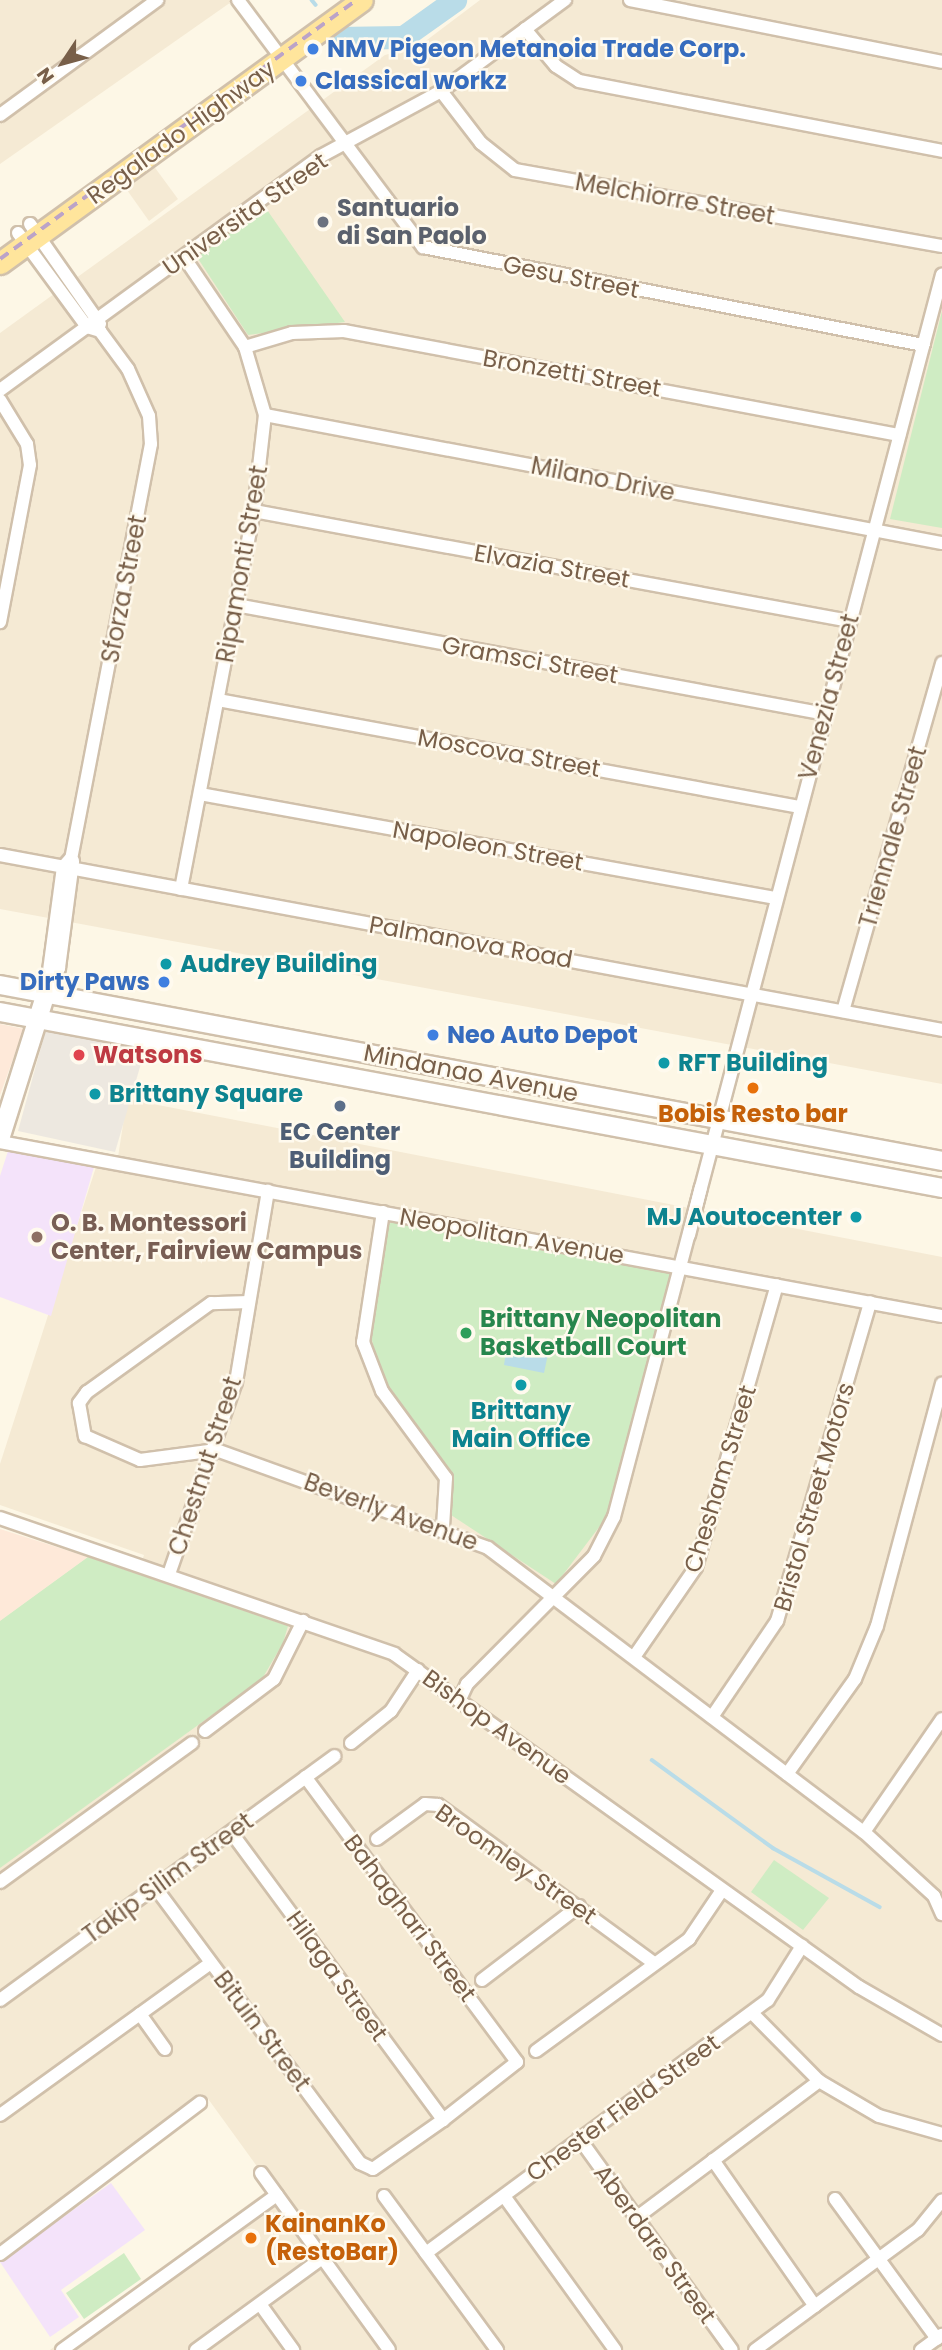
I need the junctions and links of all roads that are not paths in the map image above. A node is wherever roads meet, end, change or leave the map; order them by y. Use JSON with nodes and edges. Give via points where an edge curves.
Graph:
{"nodes":[{"id":1,"x":157,"y":0,"type":"edge"},
{"id":2,"x":238,"y":0,"type":"edge"},
{"id":3,"x":362,"y":0,"type":"edge"},
{"id":4,"x":565,"y":0,"type":"edge"},
{"id":5,"x":630,"y":0,"type":"edge"},
{"id":6,"x":328,"y":15,"type":"edge"},
{"id":7,"x":525,"y":29,"type":"junction"},
{"id":8,"x":276,"y":54,"type":"junction"},
{"id":9,"x":942,"y":62,"type":"edge"},
{"id":10,"x":441,"y":91,"type":"junction"},
{"id":11,"x":0,"y":115,"type":"edge"},
{"id":12,"x":346,"y":148,"type":"junction"},
{"id":13,"x":942,"y":151,"type":"edge"},
{"id":14,"x":28,"y":234,"type":"junction"},
{"id":15,"x":0,"y":246,"type":"edge"},
{"id":16,"x":942,"y":246,"type":"edge"},
{"id":17,"x":184,"y":257,"type":"junction"},
{"id":18,"x":57,"y":259,"type":"junction"},
{"id":19,"x":0,"y":263,"type":"edge"},
{"id":20,"x":43,"y":268,"type":"junction"},
{"id":21,"x":942,"y":275,"type":"edge"},
{"id":22,"x":100,"y":317,"type":"junction"},
{"id":23,"x":87,"y":327,"type":"junction"},
{"id":24,"x":100,"y":331,"type":"junction"},
{"id":25,"x":923,"y":345,"type":"junction"},
{"id":26,"x":245,"y":347,"type":"junction"},
{"id":27,"x":0,"y":390,"type":"edge"},
{"id":28,"x":0,"y":400,"type":"edge"},
{"id":29,"x":265,"y":415,"type":"junction"},
{"id":30,"x":899,"y":435,"type":"junction"},
{"id":31,"x":254,"y":511,"type":"junction"},
{"id":32,"x":874,"y":531,"type":"junction"},
{"id":33,"x":942,"y":543,"type":"edge"},
{"id":34,"x":236,"y":606,"type":"junction"},
{"id":35,"x":849,"y":621,"type":"junction"},
{"id":36,"x":0,"y":622,"type":"edge"},
{"id":37,"x":942,"y":663,"type":"edge"},
{"id":38,"x":218,"y":700,"type":"junction"},
{"id":39,"x":825,"y":714,"type":"junction"},
{"id":40,"x":200,"y":794,"type":"junction"},
{"id":41,"x":800,"y":807,"type":"junction"},
{"id":42,"x":0,"y":855,"type":"edge"},
{"id":43,"x":70,"y":864,"type":"junction"},
{"id":44,"x":181,"y":888,"type":"junction"},
{"id":45,"x":775,"y":898,"type":"junction"},
{"id":46,"x":0,"y":985,"type":"edge"},
{"id":47,"x":46,"y":993,"type":"junction"},
{"id":48,"x":750,"y":993,"type":"junction"},
{"id":49,"x":843,"y":1011,"type":"junction"},
{"id":50,"x":0,"y":1012,"type":"edge"},
{"id":51,"x":39,"y":1019,"type":"junction"},
{"id":52,"x":941,"y":1027,"type":"edge"},
{"id":53,"x":718,"y":1119,"type":"junction"},
{"id":54,"x":0,"y":1140,"type":"edge"},
{"id":55,"x":711,"y":1145,"type":"junction"},
{"id":56,"x":942,"y":1161,"type":"edge"},
{"id":57,"x":942,"y":1188,"type":"edge"},
{"id":58,"x":268,"y":1191,"type":"junction"},
{"id":59,"x":383,"y":1212,"type":"junction"},
{"id":60,"x":681,"y":1267,"type":"junction"},
{"id":61,"x":777,"y":1285,"type":"junction"},
{"id":62,"x":249,"y":1302,"type":"junction"},
{"id":63,"x":870,"y":1302,"type":"junction"},
{"id":64,"x":942,"y":1316,"type":"edge"},
{"id":65,"x":942,"y":1384,"type":"edge"},
{"id":66,"x":216,"y":1451,"type":"junction"},
{"id":67,"x":0,"y":1518,"type":"edge"},
{"id":68,"x":443,"y":1527,"type":"junction"},
{"id":69,"x":169,"y":1574,"type":"junction"},
{"id":70,"x":558,"y":1597,"type":"junction"},
{"id":71,"x":303,"y":1621,"type":"junction"},
{"id":72,"x":634,"y":1657,"type":"junction"},
{"id":73,"x":418,"y":1670,"type":"junction"},
{"id":74,"x":460,"y":1699,"type":"junction"},
{"id":75,"x":712,"y":1717,"type":"junction"},
{"id":76,"x":942,"y":1719,"type":"edge"},
{"id":77,"x":205,"y":1731,"type":"dead end"},
{"id":78,"x":192,"y":1743,"type":"dead end"},
{"id":79,"x":351,"y":1744,"type":"dead end"},
{"id":80,"x":335,"y":1756,"type":"dead end"},
{"id":81,"x":787,"y":1774,"type":"junction"},
{"id":82,"x":305,"y":1777,"type":"junction"},
{"id":83,"x":231,"y":1832,"type":"junction"},
{"id":84,"x":864,"y":1832,"type":"junction"},
{"id":85,"x":377,"y":1839,"type":"dead end"},
{"id":86,"x":0,"y":1882,"type":"edge"},
{"id":87,"x":155,"y":1887,"type":"junction"},
{"id":88,"x":722,"y":1890,"type":"junction"},
{"id":89,"x":938,"y":1891,"type":"edge"},
{"id":90,"x":579,"y":1906,"type":"junction"},
{"id":91,"x":942,"y":1914,"type":"edge"},
{"id":92,"x":802,"y":1946,"type":"junction"},
{"id":93,"x":211,"y":1963,"type":"junction"},
{"id":94,"x":654,"y":1964,"type":"junction"},
{"id":95,"x":482,"y":1980,"type":"dead end"},
{"id":96,"x":1,"y":1999,"type":"edge"},
{"id":97,"x":752,"y":2013,"type":"junction"},
{"id":98,"x":140,"y":2014,"type":"junction"},
{"id":99,"x":942,"y":2035,"type":"edge"},
{"id":100,"x":165,"y":2049,"type":"dead end"},
{"id":101,"x":536,"y":2051,"type":"dead end"},
{"id":102,"x":819,"y":2081,"type":"junction"},
{"id":103,"x":200,"y":2103,"type":"dead end"},
{"id":104,"x":0,"y":2115,"type":"edge"},
{"id":105,"x":443,"y":2120,"type":"junction"},
{"id":106,"x":942,"y":2134,"type":"edge"},
{"id":107,"x":579,"y":2138,"type":"junction"},
{"id":108,"x":713,"y":2160,"type":"junction"},
{"id":109,"x":261,"y":2174,"type":"dead end"},
{"id":110,"x":277,"y":2195,"type":"junction"},
{"id":111,"x":384,"y":2196,"type":"dead end"},
{"id":112,"x":504,"y":2196,"type":"junction"},
{"id":113,"x":835,"y":2199,"type":"dead end"},
{"id":114,"x":942,"y":2200,"type":"edge"},
{"id":115,"x":636,"y":2218,"type":"junction"},
{"id":116,"x":426,"y":2253,"type":"junction"},
{"id":117,"x":0,"y":2254,"type":"edge"},
{"id":118,"x":322,"y":2258,"type":"junction"},
{"id":119,"x":879,"y":2259,"type":"junction"},
{"id":120,"x":260,"y":2304,"type":"junction"},
{"id":121,"x":815,"y":2306,"type":"junction"},
{"id":122,"x":939,"y":2337,"type":"edge"},
{"id":123,"x":62,"y":2350,"type":"edge"},
{"id":124,"x":197,"y":2350,"type":"edge"},
{"id":125,"x":293,"y":2350,"type":"edge"},
{"id":126,"x":389,"y":2350,"type":"edge"},
{"id":127,"x":497,"y":2350,"type":"edge"},
{"id":128,"x":615,"y":2350,"type":"edge"},
{"id":129,"x":732,"y":2350,"type":"edge"},
{"id":130,"x":755,"y":2350,"type":"edge"},
{"id":131,"x":921,"y":2350,"type":"edge"}],
"edges":[{"from":1,"to":11,"type":"street"},
{"from":2,"to":8,"type":"street","name":"Gesu Street"},
{"from":3,"to":6,"type":"main road","name":"Regalado Highway"},
{"from":4,"to":7,"type":"street","name":"Universita Street"},
{"from":5,"to":9,"type":"street"},
{"from":6,"to":8,"type":"main road","name":"Regalado Highway"},
{"from":7,"to":10,"type":"street","name":"Universita Street"},
{"from":7,"to":13,"type":"street","via":[[556,66],[579,81]]},
{"from":8,"to":12,"type":"street","name":"Gesu Street"},
{"from":8,"to":14,"type":"main road","name":"Regalado Highway"},
{"from":10,"to":12,"type":"street","name":"Universita Street"},
{"from":10,"to":16,"type":"street","name":"Melchiorre Street","via":[[481,143],[515,170]]},
{"from":12,"to":17,"type":"street","name":"Universita Street","via":[[321,156]]},
{"from":12,"to":25,"type":"street","name":"Gesu Street","via":[[423,247]]},
{"from":14,"to":15,"type":"main road","name":"Regalado Highway"},
{"from":14,"to":18,"type":"street"},
{"from":14,"to":19,"type":"main road","name":"Regalado Highway"},
{"from":14,"to":20,"type":"street"},
{"from":17,"to":22,"type":"street","name":"Universita Street"},
{"from":17,"to":26,"type":"street","name":"Ripamonti Street"},
{"from":18,"to":20,"type":"street"},
{"from":18,"to":22,"type":"street"},
{"from":20,"to":23,"type":"street"},
{"from":21,"to":25,"type":"street","name":"Venezia Street"},
{"from":22,"to":23,"type":"street","name":"Universita Street"},
{"from":22,"to":24,"type":"street"},
{"from":23,"to":24,"type":"street"},
{"from":23,"to":27,"type":"street","name":"Universita Street"},
{"from":24,"to":43,"type":"street","name":"Sforza Street","via":[[142,392],[150,444]]},
{"from":25,"to":30,"type":"street","name":"Venezia Street"},
{"from":26,"to":29,"type":"street","name":"Ripamonti Street"},
{"from":26,"to":30,"type":"street","name":"Bronzetti Street","via":[[292,333],[344,331]]},
{"from":28,"to":36,"type":"street","via":[[27,444],[30,465]]},
{"from":29,"to":31,"type":"street","name":"Ripamonti Street"},
{"from":29,"to":32,"type":"street","name":"Milano Drive"},
{"from":30,"to":32,"type":"street","name":"Venezia Street"},
{"from":31,"to":34,"type":"street","name":"Ripamonti Street"},
{"from":31,"to":35,"type":"street","name":"Elvazia Street"},
{"from":32,"to":33,"type":"street","name":"Milano Drive"},
{"from":32,"to":35,"type":"street","name":"Venezia Street"},
{"from":34,"to":38,"type":"street","name":"Ripamonti Street"},
{"from":34,"to":39,"type":"street","name":"Gramsci Street"},
{"from":35,"to":39,"type":"street","name":"Venezia Street"},
{"from":37,"to":49,"type":"street","name":"Triennale Street"},
{"from":38,"to":40,"type":"street","name":"Ripamonti Street"},
{"from":38,"to":41,"type":"street","name":"Moscova Street"},
{"from":39,"to":41,"type":"street","name":"Venezia Street"},
{"from":40,"to":44,"type":"street","name":"Ripamonti Street"},
{"from":40,"to":45,"type":"street","name":"Napoleon Street"},
{"from":41,"to":45,"type":"street","name":"Venezia Street"},
{"from":42,"to":43,"type":"street","name":"Palmanova Road"},
{"from":43,"to":44,"type":"street","name":"Palmanova Road"},
{"from":43,"to":47,"type":"street","name":"Sforza Street","via":[[59,968]]},
{"from":44,"to":48,"type":"street","name":"Palmanova Road"},
{"from":45,"to":48,"type":"street","name":"Venezia Street"},
{"from":46,"to":47,"type":"main road","name":"Mindanao Avenue"},
{"from":47,"to":51,"type":"main road"},
{"from":47,"to":53,"type":"main road","name":"Mindanao Avenue"},
{"from":48,"to":49,"type":"street","name":"Palmanova Road"},
{"from":48,"to":53,"type":"street","name":"Venezia Street"},
{"from":49,"to":52,"type":"street","name":"Palmanova Road"},
{"from":50,"to":51,"type":"main road","name":"Mindanao Avenue"},
{"from":51,"to":54,"type":"main road"},
{"from":51,"to":55,"type":"main road","name":"Mindanao Avenue"},
{"from":53,"to":55,"type":"street","name":"Venezia Street"},
{"from":53,"to":56,"type":"main road","name":"Mindanao Avenue"},
{"from":54,"to":58,"type":"street","name":"Neopolitan Avenue"},
{"from":55,"to":57,"type":"main road","name":"Mindanao Avenue"},
{"from":55,"to":60,"type":"street","name":"Venezia Street"},
{"from":58,"to":59,"type":"street","name":"Neopolitan Avenue"},
{"from":58,"to":62,"type":"street","name":"Chestnut Street"},
{"from":59,"to":60,"type":"street","name":"Neopolitan Avenue"},
{"from":59,"to":68,"type":"street","via":[[363,1342],[382,1391],[446,1478]]},
{"from":60,"to":61,"type":"street","name":"Neopolitan Avenue"},
{"from":60,"to":70,"type":"street","name":"Venezia Street","via":[[614,1517],[594,1556]]},
{"from":61,"to":63,"type":"street","name":"Neopolitan Avenue"},
{"from":61,"to":72,"type":"street","name":"Chesham Street","via":[[696,1567]]},
{"from":62,"to":66,"type":"street","name":"Chestnut Street"},
{"from":62,"to":66,"type":"street","name":"Beverly Avenue","via":[[211,1303],[79,1403],[85,1436],[115,1454],[159,1462]]},
{"from":63,"to":64,"type":"street","name":"Neopolitan Avenue"},
{"from":63,"to":75,"type":"street","name":"Bristol Street Motors","via":[[777,1621]]},
{"from":65,"to":81,"type":"street","via":[[877,1626],[855,1679]]},
{"from":66,"to":68,"type":"street","name":"Beverly Avenue"},
{"from":66,"to":69,"type":"street","name":"Chestnut Street"},
{"from":67,"to":69,"type":"street","name":"Bishop Avenue"},
{"from":68,"to":70,"type":"street","name":"Beverly Avenue","via":[[488,1548]]},
{"from":69,"to":71,"type":"street","name":"Bishop Avenue"},
{"from":70,"to":72,"type":"street","name":"Beverly Avenue"},
{"from":70,"to":74,"type":"street","name":"Venezia Street","via":[[467,1684]]},
{"from":71,"to":73,"type":"street","name":"Bishop Avenue","via":[[383,1648]]},
{"from":71,"to":77,"type":"street","via":[[274,1679]]},
{"from":72,"to":75,"type":"street","name":"Beverly Avenue"},
{"from":73,"to":74,"type":"street","name":"Bishop Avenue"},
{"from":73,"to":79,"type":"street","via":[[391,1711]]},
{"from":74,"to":88,"type":"street","name":"Bishop Avenue"},
{"from":75,"to":81,"type":"street","name":"Beverly Avenue"},
{"from":76,"to":84,"type":"street"},
{"from":78,"to":86,"type":"street"},
{"from":80,"to":82,"type":"street","name":"Takip Silim Street"},
{"from":81,"to":84,"type":"street","name":"Beverly Avenue"},
{"from":82,"to":83,"type":"street","name":"Takip Silim Street"},
{"from":82,"to":105,"type":"street","name":"Bahaghari Street","via":[[515,2058],[516,2066]]},
{"from":83,"to":87,"type":"street","name":"Takip Silim Street"},
{"from":83,"to":105,"type":"street","name":"Hilaga Street"},
{"from":84,"to":89,"type":"street","name":"Beverly Avenue"},
{"from":85,"to":90,"type":"street","name":"Broomley Street","via":[[425,1804],[438,1805]]},
{"from":87,"to":93,"type":"street","name":"Bituin Street"},
{"from":87,"to":96,"type":"street","name":"Takip Silim Street"},
{"from":88,"to":92,"type":"street","name":"Bishop Avenue"},
{"from":88,"to":94,"type":"street","via":[[701,1926]]},
{"from":89,"to":91,"type":"street","name":"Beverly Avenue"},
{"from":90,"to":94,"type":"street","name":"Broomley Street"},
{"from":90,"to":95,"type":"street"},
{"from":92,"to":97,"type":"street","name":"Chester Field Street","via":[[782,1982]]},
{"from":92,"to":99,"type":"street","name":"Bishop Avenue"},
{"from":93,"to":98,"type":"street"},
{"from":93,"to":105,"type":"street","name":"Bituin Street","via":[[360,2163],[373,2169]]},
{"from":94,"to":101,"type":"street"},
{"from":97,"to":102,"type":"street"},
{"from":97,"to":107,"type":"street","name":"Chester Field Street"},
{"from":98,"to":100,"type":"street"},
{"from":98,"to":104,"type":"street"},
{"from":102,"to":106,"type":"street","via":[[879,2116]]},
{"from":102,"to":108,"type":"street"},
{"from":103,"to":117,"type":"street"},
{"from":107,"to":112,"type":"street","name":"Chester Field Street"},
{"from":107,"to":115,"type":"street","name":"Aberdare Street"},
{"from":108,"to":115,"type":"street"},
{"from":108,"to":121,"type":"street"},
{"from":109,"to":110,"type":"street"},
{"from":110,"to":118,"type":"street"},
{"from":110,"to":123,"type":"street"},
{"from":111,"to":116,"type":"street"},
{"from":112,"to":116,"type":"street","name":"Chester Field Street"},
{"from":112,"to":128,"type":"street"},
{"from":113,"to":119,"type":"street"},
{"from":114,"to":119,"type":"street","via":[[918,2230]]},
{"from":115,"to":129,"type":"street","name":"Aberdare Street"},
{"from":116,"to":127,"type":"street"},
{"from":118,"to":120,"type":"street"},
{"from":118,"to":126,"type":"street"},
{"from":119,"to":121,"type":"street"},
{"from":119,"to":122,"type":"street"},
{"from":120,"to":124,"type":"street"},
{"from":120,"to":125,"type":"street"},
{"from":121,"to":130,"type":"street"},
{"from":122,"to":131,"type":"street"}]}
